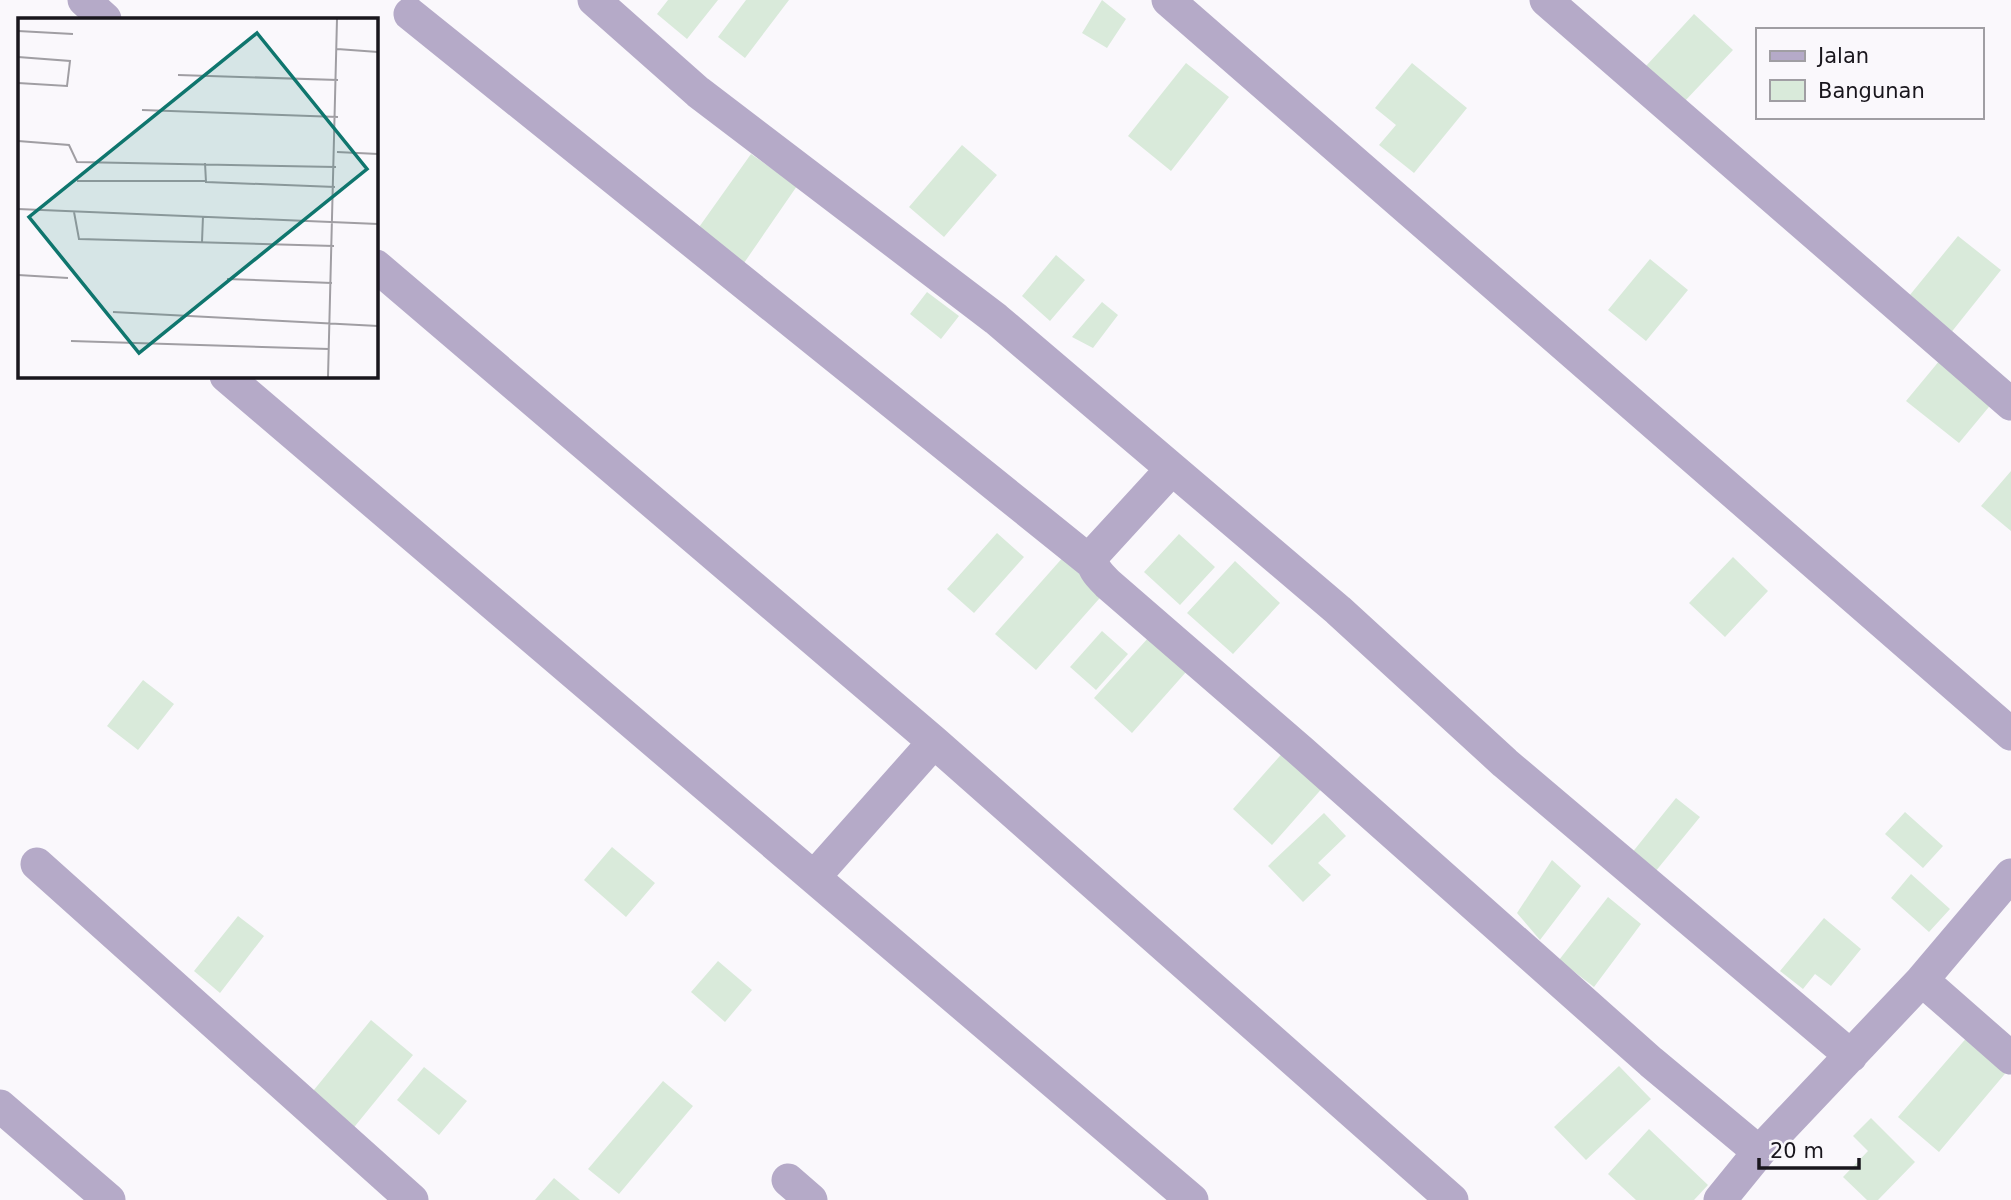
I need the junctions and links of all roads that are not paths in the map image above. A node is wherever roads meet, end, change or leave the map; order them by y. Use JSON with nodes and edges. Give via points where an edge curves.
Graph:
{"nodes":[{"id":1,"x":84,"y":0,"type":"edge"},
{"id":2,"x":594,"y":0,"type":"edge"},
{"id":3,"x":1168,"y":0,"type":"edge"},
{"id":4,"x":1546,"y":0,"type":"edge"},
{"id":5,"x":411,"y":13,"type":"dead end"},
{"id":6,"x":104,"y":18,"type":"edge"},
{"id":7,"x":378,"y":268,"type":"edge"},
{"id":8,"x":228,"y":378,"type":"edge"},
{"id":9,"x":2011,"y":404,"type":"edge"},
{"id":10,"x":1171,"y":470,"type":"junction"},
{"id":11,"x":1092,"y":563,"type":"junction"},
{"id":12,"x":2011,"y":734,"type":"edge"},
{"id":13,"x":934,"y":741,"type":"junction"},
{"id":14,"x":37,"y":863,"type":"dead end"},
{"id":15,"x":2011,"y":876,"type":"edge"},
{"id":16,"x":814,"y":877,"type":"junction"},
{"id":17,"x":1922,"y":980,"type":"junction"},
{"id":18,"x":1851,"y":1056,"type":"junction"},
{"id":19,"x":2011,"y":1058,"type":"edge"},
{"id":20,"x":0,"y":1106,"type":"edge"},
{"id":21,"x":1759,"y":1152,"type":"junction"},
{"id":22,"x":109,"y":1200,"type":"edge"},
{"id":23,"x":412,"y":1200,"type":"edge"},
{"id":24,"x":1192,"y":1200,"type":"edge"},
{"id":25,"x":1452,"y":1200,"type":"edge"},
{"id":26,"x":1720,"y":1200,"type":"edge"}],
"edges":[{"from":1,"to":6,"type":"street"},
{"from":2,"to":10,"type":"street","via":[[698,92],[996,319]]},
{"from":3,"to":12,"type":"street"},
{"from":4,"to":9,"type":"street"},
{"from":5,"to":11,"type":"street"},
{"from":7,"to":13,"type":"street"},
{"from":8,"to":16,"type":"street"},
{"from":10,"to":11,"type":"street","via":[[1093,555]]},
{"from":10,"to":18,"type":"street","via":[[1338,610],[1505,763]]},
{"from":11,"to":21,"type":"street","via":[[1108,584]]},
{"from":13,"to":16,"type":"street"},
{"from":13,"to":25,"type":"street"},
{"from":14,"to":23,"type":"street"},
{"from":15,"to":17,"type":"street"},
{"from":16,"to":24,"type":"street"},
{"from":17,"to":18,"type":"street"},
{"from":17,"to":19,"type":"street"},
{"from":18,"to":21,"type":"street"},
{"from":20,"to":22,"type":"street"},
{"from":21,"to":26,"type":"street"}]}
